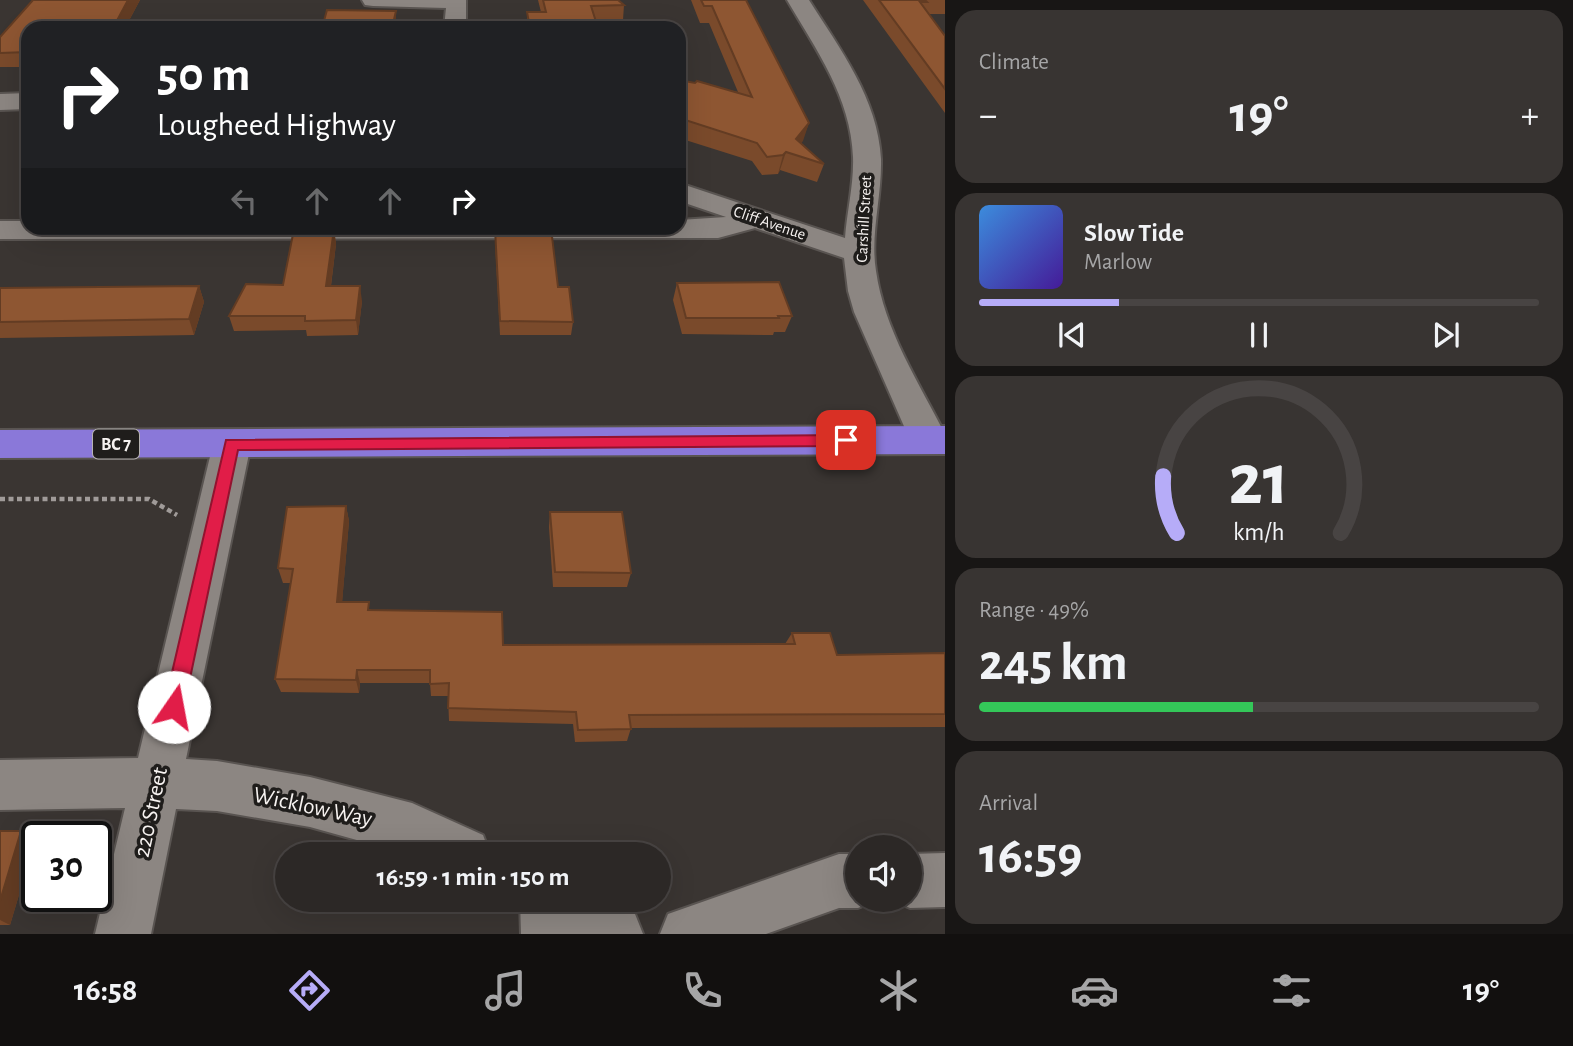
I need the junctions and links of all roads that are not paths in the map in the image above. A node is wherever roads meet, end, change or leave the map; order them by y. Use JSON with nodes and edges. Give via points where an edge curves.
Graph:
{"nodes":[{"id":1,"x":373,"y":0,"type":"edge"},
{"id":2,"x":798,"y":0,"type":"edge"},
{"id":3,"x":455,"y":21,"type":"edge"},
{"id":4,"x":21,"y":101,"type":"edge"},
{"id":5,"x":0,"y":102,"type":"edge"},
{"id":6,"x":686,"y":194,"type":"edge"},
{"id":7,"x":756,"y":218,"type":"junction"},
{"id":8,"x":686,"y":229,"type":"edge"},
{"id":9,"x":0,"y":230,"type":"edge"},
{"id":10,"x":21,"y":230,"type":"edge"},
{"id":11,"x":860,"y":253,"type":"junction"},
{"id":12,"x":937,"y":440,"type":"edge"},
{"id":13,"x":0,"y":444,"type":"edge"},
{"id":14,"x":232,"y":444,"type":"junction"},
{"id":15,"x":157,"y":783,"type":"junction"},
{"id":16,"x":0,"y":785,"type":"edge"},
{"id":17,"x":439,"y":842,"type":"edge"},
{"id":18,"x":922,"y":880,"type":"edge"},
{"id":19,"x":945,"y":880,"type":"edge"},
{"id":20,"x":845,"y":881,"type":"edge"},
{"id":21,"x":548,"y":912,"type":"edge"},
{"id":22,"x":577,"y":912,"type":"edge"},
{"id":23,"x":123,"y":934,"type":"edge"},
{"id":24,"x":549,"y":934,"type":"edge"},
{"id":25,"x":615,"y":934,"type":"edge"},
{"id":26,"x":688,"y":934,"type":"edge"}],
"edges":[{"from":1,"to":3,"type":"street","via":[[457,2]]},
{"from":2,"to":11,"type":"street","name":"Carshill Street","via":[[853,94],[864,134],[867,158]]},
{"from":4,"to":5,"type":"street"},
{"from":6,"to":7,"type":"street","name":"Cliff Avenue"},
{"from":7,"to":8,"type":"street","via":[[719,229]]},
{"from":7,"to":11,"type":"street","name":"Cliff Avenue"},
{"from":9,"to":10,"type":"street"},
{"from":11,"to":12,"type":"street","name":"Carshill Street","via":[[868,305]]},
{"from":12,"to":14,"type":"highway","number":"BC 7"},
{"from":13,"to":14,"type":"highway","number":"BC 7"},
{"from":14,"to":15,"type":"street","name":"220 Street"},
{"from":15,"to":16,"type":"street","name":"Wicklow Way"},
{"from":15,"to":17,"type":"street","name":"Wicklow Way","via":[[217,786],[310,802],[412,829]]},
{"from":15,"to":23,"type":"street","name":"220 Street"},
{"from":18,"to":19,"type":"street"},
{"from":20,"to":26,"type":"street"},
{"from":21,"to":24,"type":"street"},
{"from":22,"to":25,"type":"street"}]}
